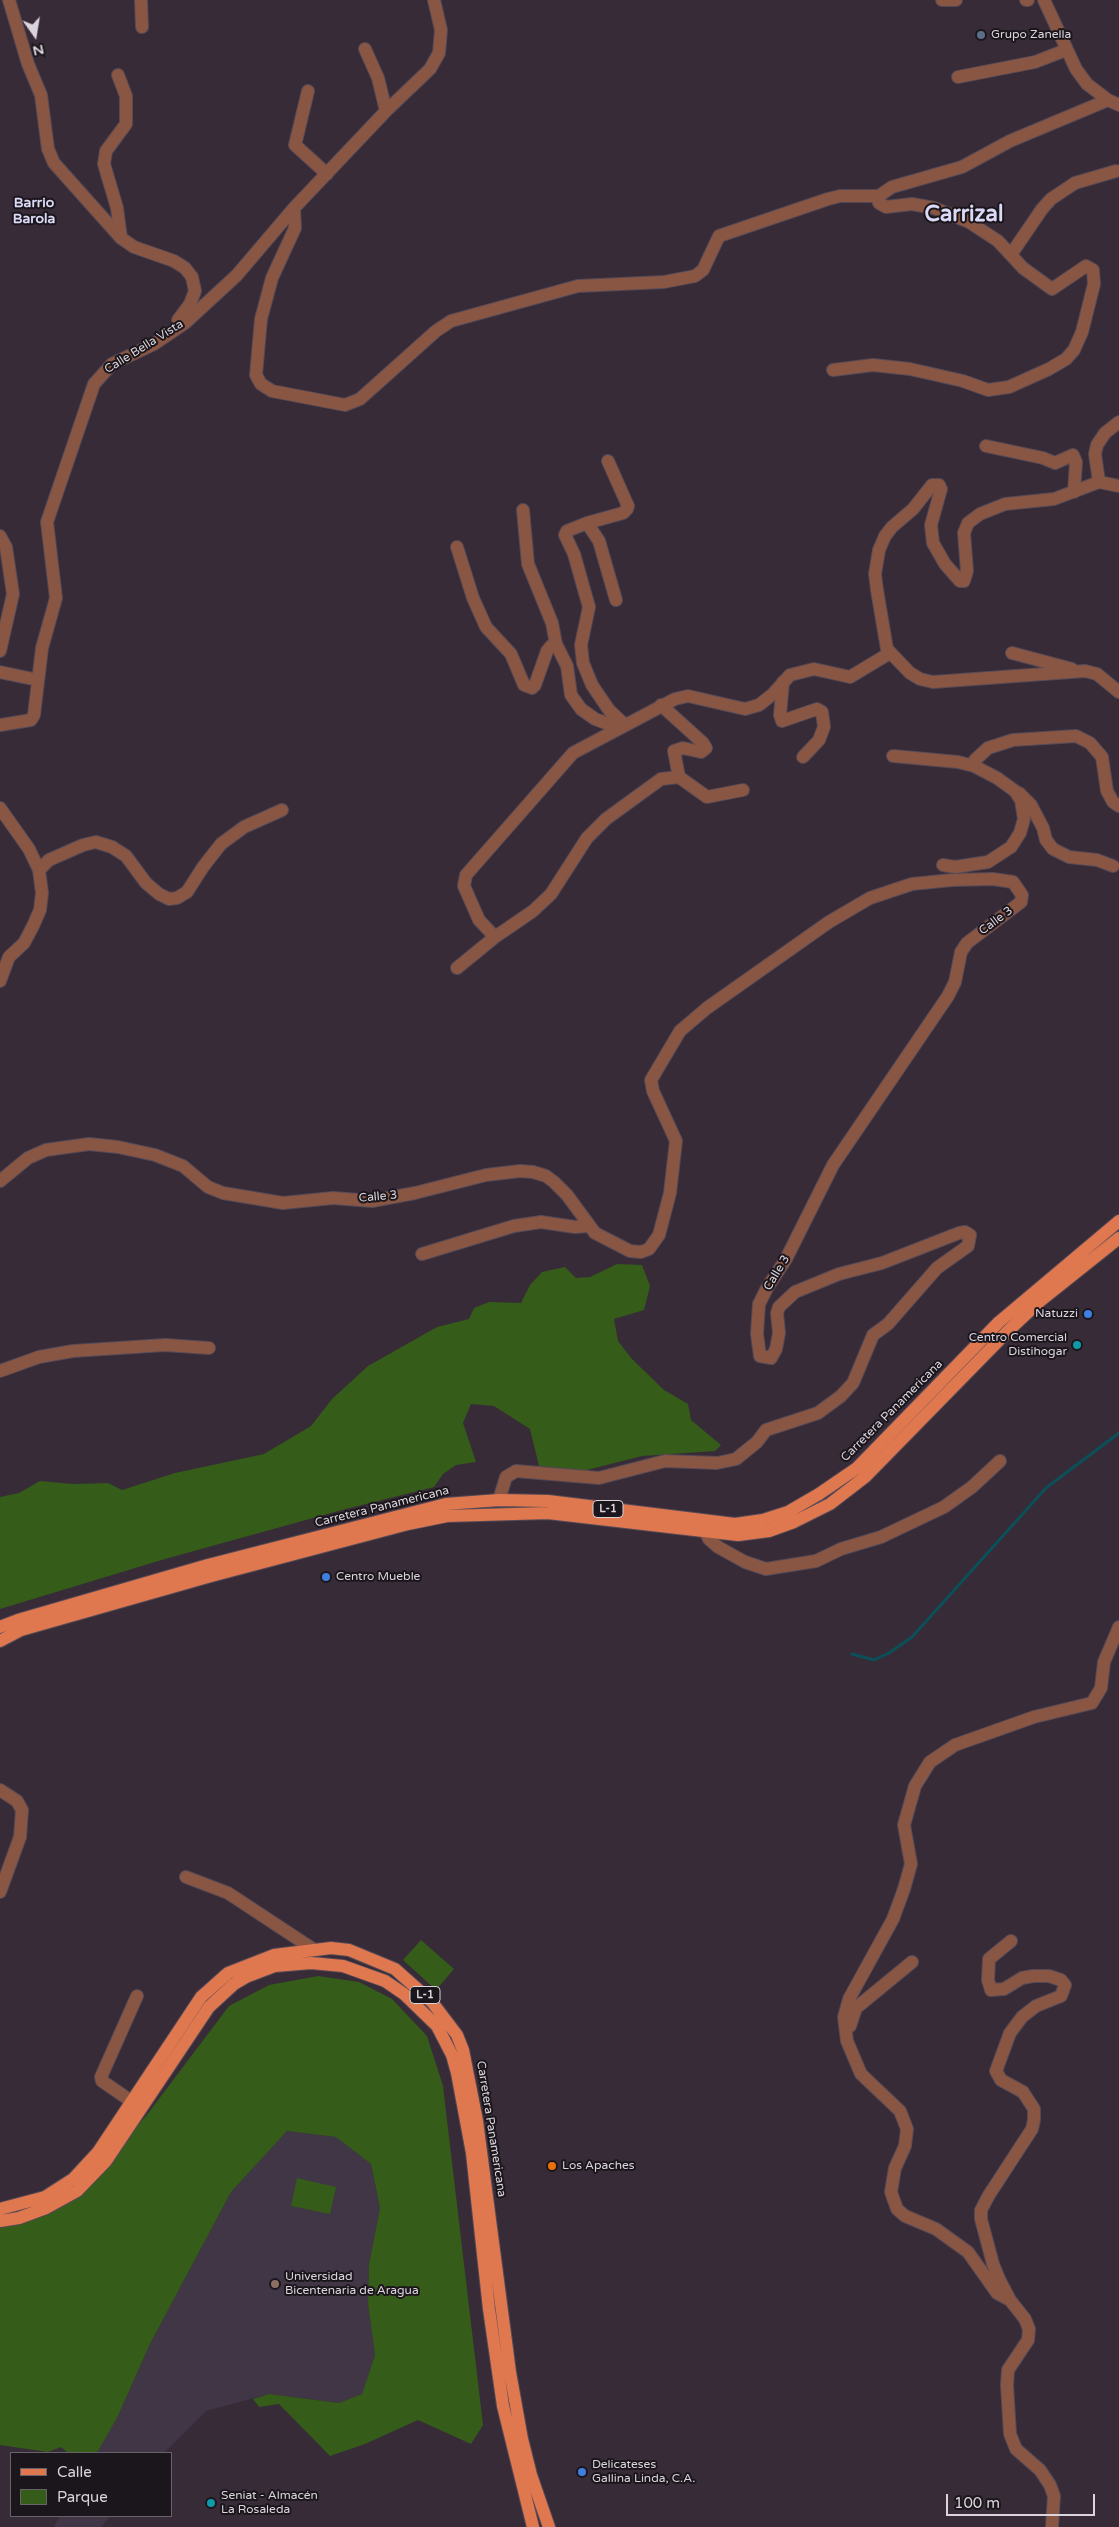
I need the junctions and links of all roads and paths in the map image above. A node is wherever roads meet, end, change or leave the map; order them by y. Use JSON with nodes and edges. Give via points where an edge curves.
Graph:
{"nodes":[{"id":1,"x":9,"y":0,"type":"edge"},
{"id":2,"x":141,"y":0,"type":"edge"},
{"id":3,"x":434,"y":0,"type":"edge"},
{"id":4,"x":942,"y":0,"type":"edge"},
{"id":5,"x":956,"y":0,"type":"edge"},
{"id":6,"x":1044,"y":0,"type":"edge"},
{"id":7,"x":142,"y":27,"type":"dead end"},
{"id":8,"x":365,"y":49,"type":"dead end"},
{"id":9,"x":1066,"y":50,"type":"junction"},
{"id":10,"x":118,"y":75,"type":"dead end"},
{"id":11,"x":958,"y":77,"type":"dead end"},
{"id":12,"x":308,"y":91,"type":"dead end"},
{"id":13,"x":1113,"y":102,"type":"edge"},
{"id":14,"x":386,"y":111,"type":"junction"},
{"id":15,"x":1116,"y":171,"type":"dead end"},
{"id":16,"x":327,"y":174,"type":"junction"},
{"id":17,"x":879,"y":196,"type":"junction"},
{"id":18,"x":294,"y":208,"type":"junction"},
{"id":19,"x":121,"y":238,"type":"junction"},
{"id":20,"x":1012,"y":253,"type":"junction"},
{"id":21,"x":167,"y":336,"type":"junction"},
{"id":22,"x":833,"y":370,"type":"dead end"},
{"id":23,"x":1119,"y":422,"type":"edge"},
{"id":24,"x":986,"y":446,"type":"dead end"},
{"id":25,"x":608,"y":461,"type":"dead end"},
{"id":26,"x":1098,"y":482,"type":"junction"},
{"id":27,"x":1119,"y":486,"type":"edge"},
{"id":28,"x":1074,"y":492,"type":"junction"},
{"id":29,"x":523,"y":510,"type":"dead end"},
{"id":30,"x":587,"y":523,"type":"junction"},
{"id":31,"x":0,"y":536,"type":"edge"},
{"id":32,"x":457,"y":547,"type":"dead end"},
{"id":33,"x":616,"y":600,"type":"dead end"},
{"id":34,"x":556,"y":644,"type":"junction"},
{"id":35,"x":0,"y":651,"type":"edge"},
{"id":36,"x":890,"y":653,"type":"junction"},
{"id":37,"x":1012,"y":653,"type":"dead end"},
{"id":38,"x":1079,"y":671,"type":"junction"},
{"id":39,"x":0,"y":672,"type":"edge"},
{"id":40,"x":38,"y":680,"type":"junction"},
{"id":41,"x":783,"y":682,"type":"junction"},
{"id":42,"x":1119,"y":692,"type":"edge"},
{"id":43,"x":661,"y":705,"type":"junction"},
{"id":44,"x":624,"y":724,"type":"junction"},
{"id":45,"x":0,"y":725,"type":"edge"},
{"id":46,"x":893,"y":756,"type":"dead end"},
{"id":47,"x":803,"y":757,"type":"dead end"},
{"id":48,"x":974,"y":766,"type":"junction"},
{"id":49,"x":679,"y":777,"type":"junction"},
{"id":50,"x":742,"y":790,"type":"dead end"},
{"id":51,"x":1015,"y":791,"type":"junction"},
{"id":52,"x":1119,"y":806,"type":"edge"},
{"id":53,"x":0,"y":808,"type":"edge"},
{"id":54,"x":282,"y":810,"type":"dead end"},
{"id":55,"x":943,"y":865,"type":"dead end"},
{"id":56,"x":1113,"y":866,"type":"dead end"},
{"id":57,"x":39,"y":870,"type":"junction"},
{"id":58,"x":494,"y":937,"type":"junction"},
{"id":59,"x":457,"y":968,"type":"dead end"},
{"id":60,"x":0,"y":981,"type":"edge"},
{"id":61,"x":0,"y":1181,"type":"edge"},
{"id":62,"x":1119,"y":1221,"type":"edge"},
{"id":63,"x":588,"y":1226,"type":"junction"},
{"id":64,"x":1119,"y":1238,"type":"edge"},
{"id":65,"x":422,"y":1254,"type":"dead end"},
{"id":66,"x":209,"y":1348,"type":"dead end"},
{"id":67,"x":0,"y":1371,"type":"edge"},
{"id":68,"x":1000,"y":1461,"type":"dead end"},
{"id":69,"x":499,"y":1500,"type":"junction"},
{"id":70,"x":705,"y":1531,"type":"junction"},
{"id":71,"x":0,"y":1627,"type":"edge"},
{"id":72,"x":1119,"y":1627,"type":"edge"},
{"id":73,"x":0,"y":1641,"type":"edge"},
{"id":74,"x":0,"y":1790,"type":"edge"},
{"id":75,"x":186,"y":1878,"type":"dead end"},
{"id":76,"x":0,"y":1892,"type":"edge"},
{"id":77,"x":1011,"y":1941,"type":"dead end"},
{"id":78,"x":313,"y":1949,"type":"junction"},
{"id":79,"x":912,"y":1962,"type":"dead end"},
{"id":80,"x":137,"y":1996,"type":"dead end"},
{"id":81,"x":847,"y":2041,"type":"junction"},
{"id":82,"x":131,"y":2101,"type":"junction"},
{"id":83,"x":0,"y":2209,"type":"edge"},
{"id":84,"x":0,"y":2220,"type":"edge"},
{"id":85,"x":1010,"y":2300,"type":"junction"},
{"id":86,"x":533,"y":2527,"type":"edge"},
{"id":87,"x":549,"y":2527,"type":"edge"},
{"id":88,"x":1052,"y":2527,"type":"edge"}],
"edges":[{"from":1,"to":19,"type":"street","via":[[28,64],[42,95],[48,149],[54,163]]},
{"from":2,"to":7,"type":"street"},
{"from":3,"to":14,"type":"street","name":"Calle Bella Vista","via":[[441,30],[439,53],[430,70]]},
{"from":4,"to":5,"type":"street"},
{"from":6,"to":9,"type":"street"},
{"from":8,"to":14,"type":"street","via":[[378,78]]},
{"from":9,"to":11,"type":"street","via":[[1035,62]]},
{"from":9,"to":13,"type":"street","via":[[1087,84]]},
{"from":10,"to":19,"type":"street","via":[[126,96],[126,124],[106,151],[104,164],[117,208]]},
{"from":12,"to":16,"type":"street","via":[[295,146]]},
{"from":13,"to":17,"type":"street","via":[[1010,141],[962,167],[892,187]]},
{"from":14,"to":16,"type":"street","name":"Calle Bella Vista"},
{"from":15,"to":20,"type":"street","via":[[1075,183],[1057,195],[1042,208]]},
{"from":16,"to":18,"type":"street","name":"Calle Bella Vista"},
{"from":17,"to":18,"type":"street","via":[[828,199],[719,236],[703,270],[695,276],[664,282],[578,286],[451,321],[360,398],[345,405],[272,391],[261,384],[256,375],[261,320],[272,278],[295,228]]},
{"from":17,"to":20,"type":"street","via":[[878,204],[886,207],[912,204],[954,214]]},
{"from":18,"to":21,"type":"street","name":"Calle Bella Vista","via":[[237,275]]},
{"from":19,"to":21,"type":"street","via":[[134,247],[174,260],[192,277],[195,291],[190,304]]},
{"from":20,"to":22,"type":"street","via":[[1023,268],[1052,288],[1086,266],[1093,270],[1094,284],[1082,332],[1066,359],[1009,387],[988,390],[963,380],[910,369],[873,365]]},
{"from":21,"to":40,"type":"street","name":"Calle Bella Vista","via":[[112,364],[94,384],[47,522],[56,598],[42,648]]},
{"from":23,"to":26,"type":"street","via":[[1105,433],[1097,445]]},
{"from":24,"to":28,"type":"street","via":[[1043,458],[1055,464],[1073,455],[1076,462]]},
{"from":25,"to":30,"type":"street","via":[[627,509],[624,513]]},
{"from":26,"to":27,"type":"street"},
{"from":26,"to":28,"type":"street"},
{"from":28,"to":36,"type":"street","via":[[1054,499],[1005,504],[980,514],[968,523],[964,534],[967,571],[964,581],[960,581],[945,564],[934,543],[931,525],[941,489],[932,485],[914,509],[892,527],[879,550],[876,590]]},
{"from":29,"to":34,"type":"street","via":[[528,564],[552,622]]},
{"from":30,"to":33,"type":"street","via":[[599,540]]},
{"from":30,"to":44,"type":"street","via":[[565,534],[589,607],[581,645],[583,663],[609,710]]},
{"from":31,"to":35,"type":"street","via":[[8,555],[13,594]]},
{"from":32,"to":34,"type":"street","via":[[486,628],[511,654],[524,685],[532,688],[536,685],[547,651]]},
{"from":34,"to":44,"type":"street","via":[[567,666],[571,695],[581,709],[614,726]]},
{"from":36,"to":38,"type":"street","via":[[910,673],[933,682]]},
{"from":36,"to":41,"type":"street","via":[[850,677],[814,669],[790,675]]},
{"from":37,"to":38,"type":"street"},
{"from":38,"to":42,"type":"street","via":[[1097,674]]},
{"from":39,"to":40,"type":"street"},
{"from":40,"to":45,"type":"street","name":"Calle Bella Vista","via":[[31,720]]},
{"from":41,"to":43,"type":"street","via":[[759,705],[745,709],[688,696]]},
{"from":41,"to":47,"type":"street","via":[[782,720],[817,709],[822,712],[824,727],[820,740]]},
{"from":43,"to":44,"type":"street"},
{"from":43,"to":49,"type":"street","via":[[706,748],[701,752],[683,748],[674,751]]},
{"from":44,"to":58,"type":"street","via":[[563,762],[466,875],[464,886],[472,908]]},
{"from":46,"to":48,"type":"street"},
{"from":48,"to":51,"type":"street"},
{"from":48,"to":52,"type":"street","via":[[975,760],[988,748],[1013,740],[1076,736],[1090,743],[1102,757],[1107,791]]},
{"from":49,"to":50,"type":"street","via":[[707,798]]},
{"from":49,"to":58,"type":"street","via":[[662,779],[606,819],[587,838],[551,894],[533,911]]},
{"from":51,"to":55,"type":"street","via":[[1021,800],[1024,819],[1011,847],[988,862],[955,867]]},
{"from":51,"to":56,"type":"street","via":[[1031,805],[1052,849],[1069,858],[1097,860]]},
{"from":53,"to":57,"type":"street","via":[[19,831]]},
{"from":54,"to":57,"type":"street","via":[[244,827],[221,844],[187,892],[177,898],[169,899],[159,894],[146,883],[126,856],[112,846],[96,842],[57,856]]},
{"from":57,"to":60,"type":"street","via":[[40,910],[24,943],[9,957]]},
{"from":58,"to":59,"type":"street"},
{"from":61,"to":63,"type":"street","name":"Calle 3","via":[[28,1158],[46,1150],[89,1144],[155,1155],[183,1166],[208,1187],[223,1193],[283,1204],[333,1198],[372,1200],[486,1175],[520,1171],[546,1176],[554,1182]]},
{"from":62,"to":69,"type":"main road","name":"Carretera Panamericana","number":"L-1","via":[[999,1322],[856,1468],[788,1512],[734,1524],[548,1501]]},
{"from":63,"to":65,"type":"street","via":[[542,1222],[514,1226]]},
{"from":63,"to":69,"type":"street","name":"Calle 3","via":[[630,1251],[641,1252],[656,1242],[670,1193],[676,1141],[651,1080],[680,1031],[707,1008],[829,922],[870,898],[912,884],[952,880],[993,879],[1017,886],[1022,895],[1021,902],[967,943],[961,952],[955,982],[948,996],[833,1165],[759,1304],[758,1348],[760,1356],[771,1358],[779,1342],[776,1313],[795,1292],[958,1233],[970,1235],[968,1246],[937,1268],[888,1324],[873,1335],[853,1384],[818,1413],[766,1430],[736,1459],[717,1463],[665,1461],[598,1478],[516,1470],[506,1477]]},
{"from":64,"to":70,"type":"main road","name":"Carretera Panamericana","number":"L-1","via":[[1040,1301],[866,1477],[830,1504],[768,1531],[738,1534]]},
{"from":66,"to":67,"type":"street","via":[[166,1344],[73,1351],[39,1357]]},
{"from":68,"to":70,"type":"street","via":[[944,1507],[881,1537],[841,1549],[816,1561],[766,1569],[718,1547]]},
{"from":69,"to":71,"type":"main road","name":"Carretera Panamericana","number":"L-1","via":[[446,1504],[399,1515],[198,1568]]},
{"from":70,"to":73,"type":"main road","name":"Carretera Panamericana","number":"L-1","via":[[548,1513],[447,1516],[211,1576],[21,1630]]},
{"from":72,"to":81,"type":"street","via":[[1104,1662],[1101,1688],[1092,1703],[1034,1718],[955,1745],[930,1762],[923,1772],[909,1801],[904,1826],[910,1869],[893,1919],[849,1999],[844,2017]]},
{"from":74,"to":76,"type":"street","via":[[17,1801],[22,1810],[20,1837]]},
{"from":75,"to":78,"type":"street","via":[[228,1893]]},
{"from":77,"to":85,"type":"street","via":[[990,1959],[988,1980],[991,1990],[1004,1989],[1022,1978],[1033,1976],[1048,1976],[1061,1980],[1065,1985],[1061,1996],[1036,2006],[1022,2017],[1010,2033],[996,2072],[1001,2080],[1024,2092],[1034,2109],[1032,2129],[981,2210],[993,2264]]},
{"from":78,"to":82,"type":"main road","name":"Carretera Panamericana","number":"L-1","via":[[257,1960],[235,1970],[201,1996]]},
{"from":78,"to":87,"type":"main road","name":"Carretera Panamericana","number":"L-1","via":[[349,1950],[394,1969],[432,2002],[457,2035],[479,2130],[510,2372],[522,2439],[530,2475]]},
{"from":79,"to":81,"type":"street","via":[[856,2008]]},
{"from":80,"to":82,"type":"street","via":[[101,2077]]},
{"from":81,"to":85,"type":"street","via":[[861,2074],[900,2111],[907,2129],[891,2192],[897,2209],[905,2216],[936,2229],[968,2252],[997,2293]]},
{"from":82,"to":83,"type":"main road","name":"Carretera Panamericana","number":"L-1","via":[[98,2152],[73,2179],[45,2197]]},
{"from":84,"to":86,"type":"main road","name":"Carretera Panamericana","number":"L-1","via":[[19,2218],[46,2208],[77,2191],[106,2161],[210,2007],[234,1984],[275,1966],[311,1963],[343,1966],[385,1981],[404,1994],[437,2026],[457,2073],[472,2153],[503,2406]]},
{"from":85,"to":88,"type":"street","via":[[1029,2329],[1028,2340],[1008,2370],[1010,2434],[1016,2449],[1040,2470],[1052,2491],[1055,2508]]}]}
